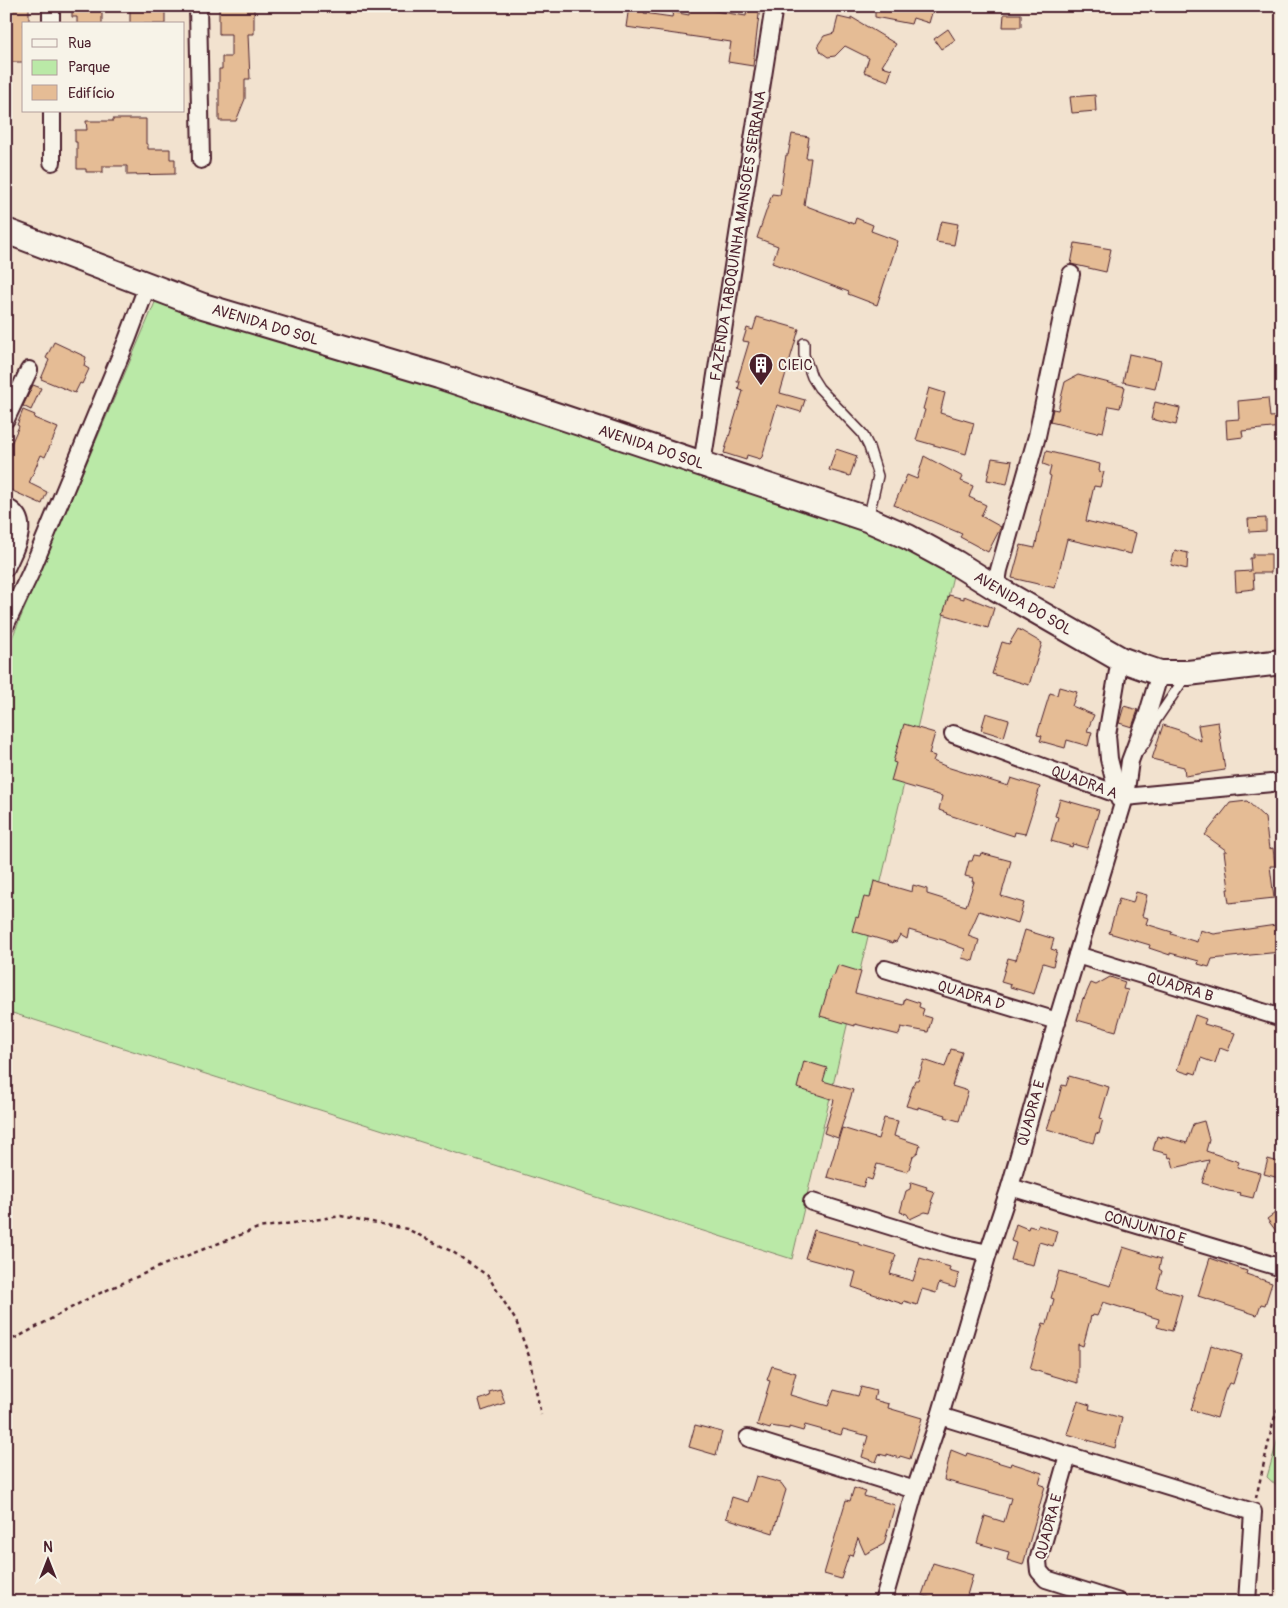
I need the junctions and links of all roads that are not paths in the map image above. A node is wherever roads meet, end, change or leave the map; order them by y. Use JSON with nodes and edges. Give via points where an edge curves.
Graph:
{"nodes":[{"id":1,"x":50,"y":6,"type":"edge"},
{"id":2,"x":198,"y":6,"type":"edge"},
{"id":3,"x":774,"y":6,"type":"edge"},
{"id":4,"x":51,"y":22,"type":"edge"},
{"id":5,"x":52,"y":112,"type":"edge"},
{"id":6,"x":201,"y":160,"type":"dead end"},
{"id":7,"x":52,"y":162,"type":"dead end"},
{"id":8,"x":6,"y":231,"type":"edge"},
{"id":9,"x":1071,"y":274,"type":"dead end"},
{"id":10,"x":148,"y":284,"type":"junction"},
{"id":11,"x":804,"y":342,"type":"dead end"},
{"id":12,"x":29,"y":370,"type":"dead end"},
{"id":13,"x":6,"y":419,"type":"edge"},
{"id":14,"x":702,"y":464,"type":"junction"},
{"id":15,"x":6,"y":507,"type":"edge"},
{"id":16,"x":868,"y":519,"type":"junction"},
{"id":17,"x":6,"y":568,"type":"edge"},
{"id":18,"x":996,"y":588,"type":"junction"},
{"id":19,"x":6,"y":624,"type":"edge"},
{"id":20,"x":1120,"y":659,"type":"junction"},
{"id":21,"x":1282,"y":662,"type":"edge"},
{"id":22,"x":1160,"y":673,"type":"junction"},
{"id":23,"x":1188,"y":673,"type":"junction"},
{"id":24,"x":953,"y":734,"type":"dead end"},
{"id":25,"x":1130,"y":761,"type":"junction"},
{"id":26,"x":1282,"y":782,"type":"edge"},
{"id":27,"x":1121,"y":799,"type":"junction"},
{"id":28,"x":1077,"y":955,"type":"junction"},
{"id":29,"x":885,"y":969,"type":"dead end"},
{"id":30,"x":1282,"y":1018,"type":"edge"},
{"id":31,"x":1057,"y":1021,"type":"junction"},
{"id":32,"x":1010,"y":1187,"type":"junction"},
{"id":33,"x":812,"y":1202,"type":"dead end"},
{"id":34,"x":988,"y":1253,"type":"junction"},
{"id":35,"x":1282,"y":1268,"type":"edge"},
{"id":36,"x":940,"y":1416,"type":"junction"},
{"id":37,"x":748,"y":1438,"type":"dead end"},
{"id":38,"x":1068,"y":1456,"type":"junction"},
{"id":39,"x":915,"y":1490,"type":"junction"},
{"id":40,"x":883,"y":1602,"type":"edge"},
{"id":41,"x":1119,"y":1602,"type":"edge"},
{"id":42,"x":1247,"y":1602,"type":"edge"}],
"edges":[{"from":1,"to":4,"type":"street"},
{"from":2,"to":6,"type":"street"},
{"from":3,"to":14,"type":"street","name":"FAZENDA TABOQUINHA MANSÕES SERRANA"},
{"from":5,"to":7,"type":"street"},
{"from":8,"to":10,"type":"street","name":"AVENIDA DO SOL"},
{"from":9,"to":18,"type":"street","via":[[1037,436]]},
{"from":10,"to":14,"type":"street","name":"AVENIDA DO SOL","via":[[203,306],[439,376]]},
{"from":10,"to":19,"type":"street","via":[[30,574]]},
{"from":11,"to":16,"type":"lane","via":[[804,355],[812,377],[862,433],[869,447],[878,476]]},
{"from":12,"to":13,"type":"street"},
{"from":14,"to":16,"type":"street","name":"AVENIDA DO SOL"},
{"from":15,"to":17,"type":"street","via":[[20,520],[21,534]]},
{"from":16,"to":18,"type":"street","name":"AVENIDA DO SOL","via":[[908,537]]},
{"from":18,"to":20,"type":"street","name":"AVENIDA DO SOL"},
{"from":20,"to":22,"type":"street","name":"AVENIDA DO SOL"},
{"from":20,"to":27,"type":"street","via":[[1107,734],[1109,759]]},
{"from":21,"to":23,"type":"street","name":"AVENIDA DO SOL"},
{"from":22,"to":23,"type":"street","name":"AVENIDA DO SOL"},
{"from":22,"to":25,"type":"street","name":"QUADRA E"},
{"from":23,"to":25,"type":"lane","via":[[1156,720],[1146,742]]},
{"from":24,"to":27,"type":"street","name":"QUADRA A"},
{"from":25,"to":27,"type":"street","name":"QUADRA E"},
{"from":26,"to":27,"type":"street","name":"QUADRA A"},
{"from":27,"to":28,"type":"street","name":"QUADRA E"},
{"from":28,"to":30,"type":"street","name":"QUADRA B"},
{"from":28,"to":31,"type":"street","name":"QUADRA E"},
{"from":29,"to":31,"type":"street","name":"QUADRA D"},
{"from":31,"to":32,"type":"street","name":"QUADRA E"},
{"from":32,"to":34,"type":"street","name":"QUADRA E"},
{"from":32,"to":35,"type":"street","name":"CONJUNTO E"},
{"from":33,"to":34,"type":"street","via":[[951,1245]]},
{"from":34,"to":36,"type":"street","name":"QUADRA E"},
{"from":36,"to":38,"type":"street"},
{"from":36,"to":39,"type":"street","name":"QUADRA E"},
{"from":37,"to":39,"type":"street"},
{"from":38,"to":41,"type":"street","name":"QUADRA E","via":[[1038,1561],[1039,1571],[1046,1579]]},
{"from":38,"to":42,"type":"street","via":[[1254,1512]]},
{"from":39,"to":40,"type":"street","name":"QUADRA E"}]}
